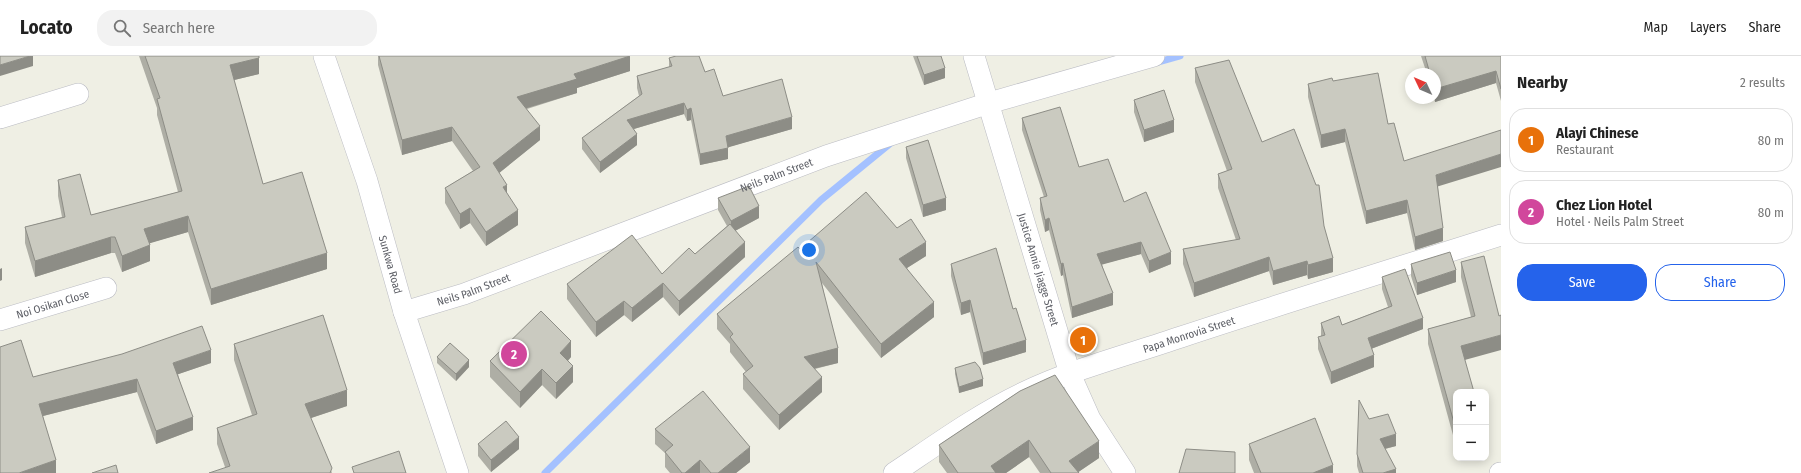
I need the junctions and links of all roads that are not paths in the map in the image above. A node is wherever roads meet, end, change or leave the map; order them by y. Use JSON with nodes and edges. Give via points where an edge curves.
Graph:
{"nodes":[{"id":1,"x":324,"y":56,"type":"edge"},
{"id":2,"x":974,"y":56,"type":"edge"},
{"id":3,"x":1154,"y":56,"type":"edge"},
{"id":4,"x":78,"y":94,"type":"dead end"},
{"id":5,"x":989,"y":104,"type":"junction"},
{"id":6,"x":0,"y":118,"type":"edge"},
{"id":7,"x":1501,"y":235,"type":"edge"},
{"id":8,"x":106,"y":288,"type":"dead end"},
{"id":9,"x":404,"y":312,"type":"junction"},
{"id":10,"x":0,"y":320,"type":"edge"},
{"id":11,"x":1070,"y":374,"type":"junction"},
{"id":12,"x":458,"y":473,"type":"edge"},
{"id":13,"x":894,"y":473,"type":"edge"},
{"id":14,"x":1125,"y":473,"type":"edge"}],
"edges":[{"from":1,"to":9,"type":"street","name":"Sunkwa Road","via":[[367,181]]},
{"from":2,"to":5,"type":"street","name":"Justice Annie Jiagge Street"},
{"from":3,"to":5,"type":"street","name":"Neils Palm Street"},
{"from":4,"to":6,"type":"street"},
{"from":5,"to":9,"type":"street","name":"Neils Palm Street","via":[[826,156],[471,291]]},
{"from":5,"to":11,"type":"street","name":"Justice Annie Jiagge Street"},
{"from":7,"to":11,"type":"street","name":"Papa Monrovia Street"},
{"from":8,"to":10,"type":"street","name":"Noi Osikan Close"},
{"from":9,"to":12,"type":"street","name":"Sunkwa Road"},
{"from":11,"to":13,"type":"street","name":"Papa Monrovia Street","via":[[1023,393],[997,407]]},
{"from":11,"to":14,"type":"street","name":"Justice Annie Jiagge Street","via":[[1090,419]]}]}
